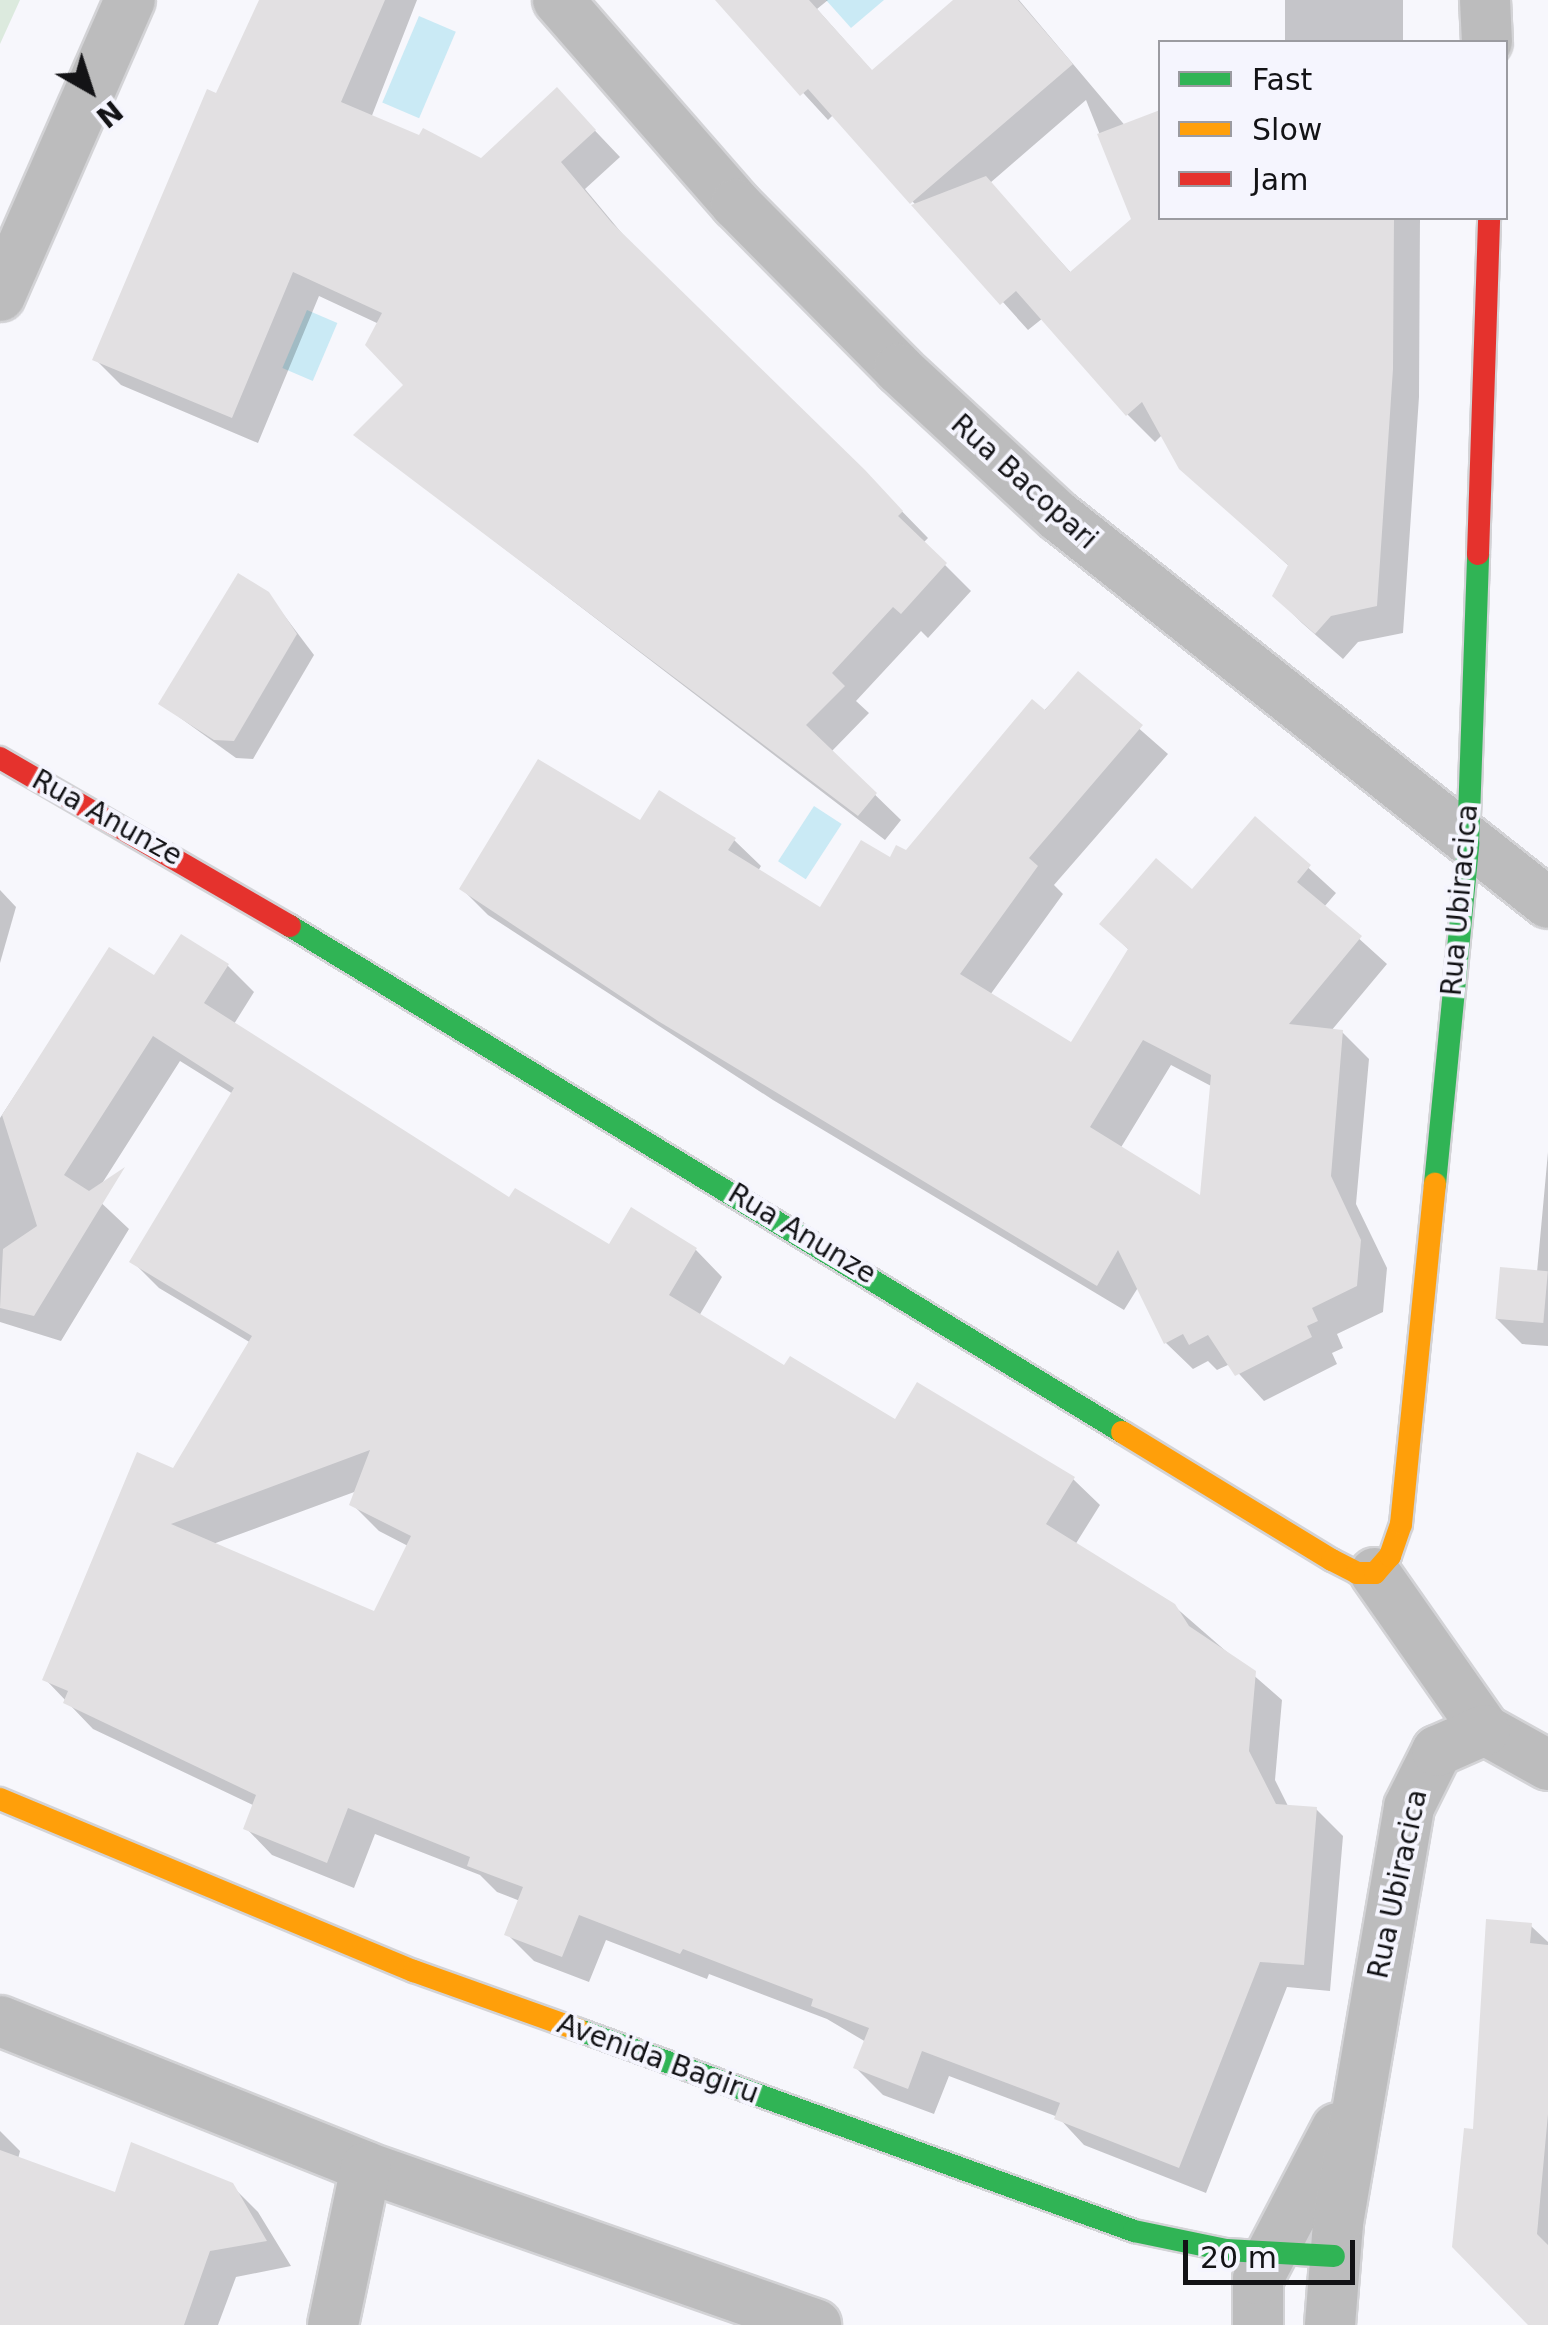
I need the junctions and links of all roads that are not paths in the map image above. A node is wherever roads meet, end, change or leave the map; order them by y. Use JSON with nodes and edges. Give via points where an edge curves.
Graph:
{"nodes":[{"id":1,"x":130,"y":0,"type":"edge"},
{"id":2,"x":558,"y":0,"type":"edge"},
{"id":3,"x":1485,"y":0,"type":"edge"},
{"id":4,"x":1487,"y":40,"type":"edge"},
{"id":5,"x":1489,"y":220,"type":"edge"},
{"id":6,"x":0,"y":296,"type":"edge"},
{"id":7,"x":0,"y":758,"type":"edge"},
{"id":8,"x":1468,"y":846,"type":"junction"},
{"id":9,"x":1548,"y":903,"type":"edge"},
{"id":10,"x":1376,"y":1573,"type":"junction"},
{"id":11,"x":1484,"y":1730,"type":"junction"},
{"id":12,"x":1548,"y":1765,"type":"edge"},
{"id":13,"x":0,"y":1799,"type":"edge"},
{"id":14,"x":0,"y":2020,"type":"edge"},
{"id":15,"x":1362,"y":2074,"type":"junction"},
{"id":16,"x":366,"y":2167,"type":"junction"},
{"id":17,"x":1273,"y":2254,"type":"junction"},
{"id":18,"x":1334,"y":2256,"type":"junction"},
{"id":19,"x":333,"y":2325,"type":"edge"},
{"id":20,"x":816,"y":2325,"type":"edge"},
{"id":21,"x":1258,"y":2325,"type":"edge"},
{"id":22,"x":1330,"y":2325,"type":"edge"}],
"edges":[{"from":1,"to":6,"type":"street"},
{"from":2,"to":8,"type":"street","name":"Rua Bacopari","via":[[736,204],[899,370],[1058,516]]},
{"from":3,"to":4,"type":"street"},
{"from":5,"to":8,"type":"street","name":"Rua Ubiracica"},
{"from":7,"to":10,"type":"street","name":"Rua Anunze","via":[[172,854],[1332,1560],[1357,1573]]},
{"from":8,"to":9,"type":"street","name":"Rua Bacopari"},
{"from":8,"to":10,"type":"street","name":"Rua Ubiracica","via":[[1401,1524]]},
{"from":10,"to":11,"type":"street"},
{"from":11,"to":12,"type":"street"},
{"from":11,"to":15,"type":"street","name":"Rua Ubiracica","via":[[1437,1751],[1409,1807]]},
{"from":13,"to":17,"type":"street","name":"Avenida Bagiru","via":[[414,1971],[1116,2224]]},
{"from":14,"to":16,"type":"street"},
{"from":15,"to":17,"type":"street","name":"Rua Ubiracica"},
{"from":15,"to":18,"type":"street","name":"Rua Ubiracica"},
{"from":16,"to":19,"type":"street"},
{"from":16,"to":20,"type":"street"},
{"from":17,"to":18,"type":"street","name":"Avenida Bagiru"},
{"from":17,"to":21,"type":"street","name":"Rua Ubiracica","via":[[1258,2278]]},
{"from":18,"to":22,"type":"street","name":"Rua Ubiracica"}]}
